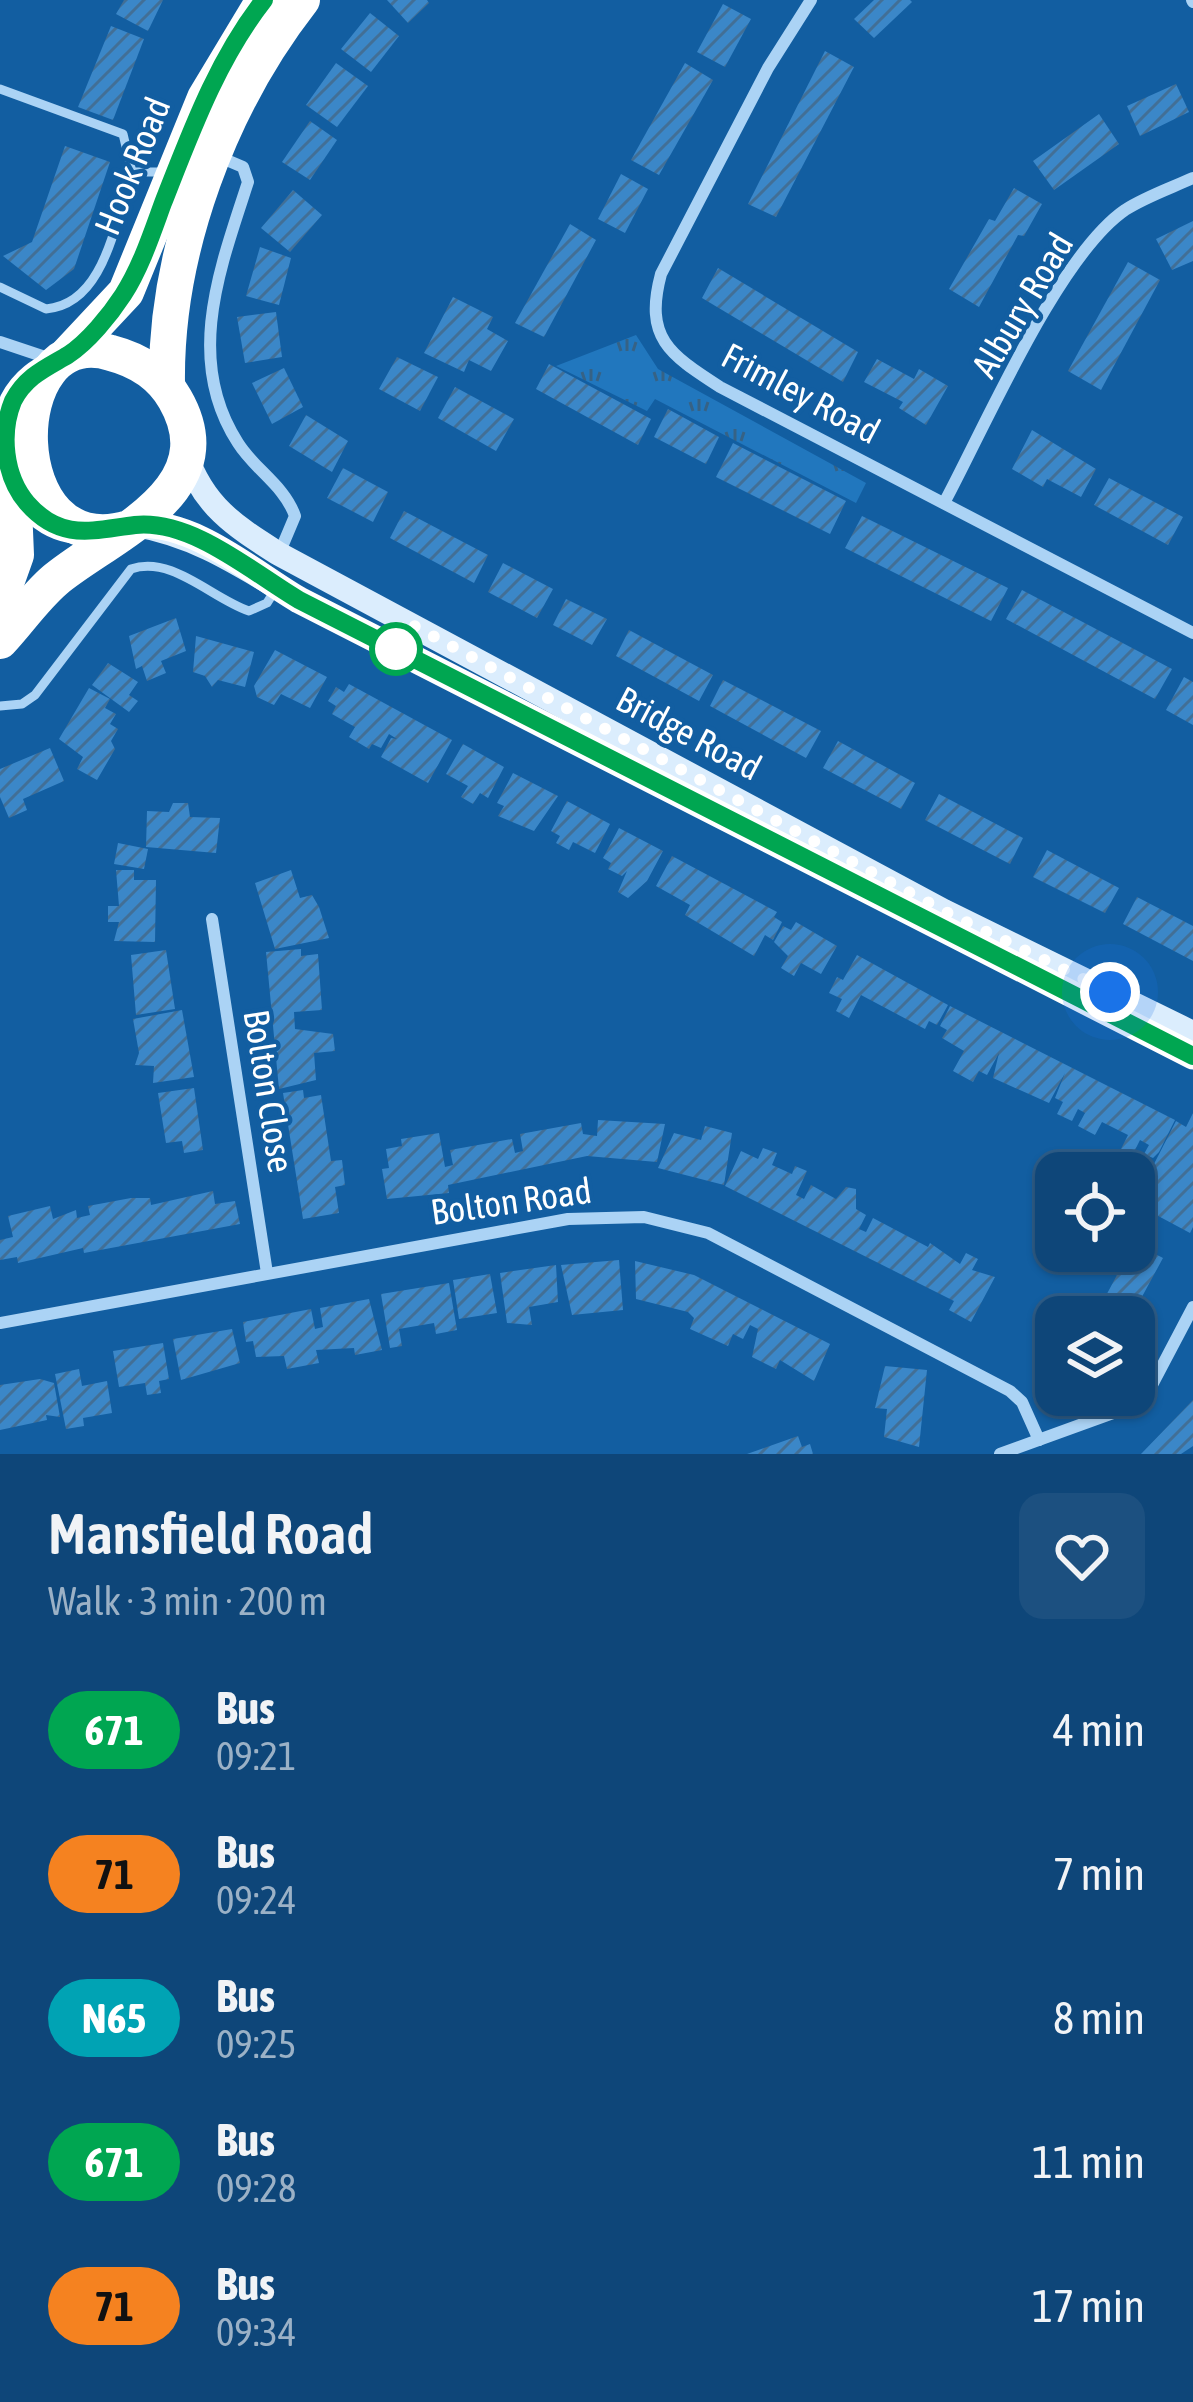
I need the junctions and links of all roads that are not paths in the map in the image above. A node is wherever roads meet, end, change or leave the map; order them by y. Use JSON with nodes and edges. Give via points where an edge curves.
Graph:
{"nodes":[{"id":1,"x":264,"y":0,"type":"edge"},
{"id":2,"x":302,"y":0,"type":"edge"},
{"id":3,"x":811,"y":0,"type":"edge"},
{"id":4,"x":0,"y":89,"type":"edge"},
{"id":5,"x":216,"y":156,"type":"junction"},
{"id":6,"x":132,"y":172,"type":"junction"},
{"id":7,"x":176,"y":172,"type":"junction"},
{"id":8,"x":1193,"y":178,"type":"edge"},
{"id":9,"x":0,"y":287,"type":"edge"},
{"id":10,"x":0,"y":342,"type":"edge"},
{"id":11,"x":61,"y":357,"type":"junction"},
{"id":12,"x":166,"y":384,"type":"junction"},
{"id":13,"x":186,"y":455,"type":"junction"},
{"id":14,"x":6,"y":465,"type":"edge"},
{"id":15,"x":944,"y":503,"type":"junction"},
{"id":16,"x":132,"y":526,"type":"junction"},
{"id":17,"x":279,"y":554,"type":"junction"},
{"id":18,"x":277,"y":587,"type":"junction"},
{"id":19,"x":0,"y":600,"type":"edge"},
{"id":20,"x":1193,"y":633,"type":"edge"},
{"id":21,"x":0,"y":641,"type":"edge"},
{"id":22,"x":0,"y":706,"type":"edge"},
{"id":23,"x":212,"y":919,"type":"dead end"},
{"id":24,"x":1193,"y":1033,"type":"edge"},
{"id":25,"x":1193,"y":1056,"type":"edge"},
{"id":26,"x":267,"y":1273,"type":"junction"},
{"id":27,"x":1193,"y":1307,"type":"edge"},
{"id":28,"x":0,"y":1323,"type":"edge"},
{"id":29,"x":1039,"y":1440,"type":"junction"},
{"id":30,"x":1000,"y":1454,"type":"edge"}],
"edges":[{"from":1,"to":7,"type":"highway","name":"Hook Road","via":[[205,98]]},
{"from":2,"to":5,"type":"highway","name":"Hook Road","via":[[243,90]]},
{"from":3,"to":15,"type":"street","name":"Frimley Road","via":[[661,274],[652,307],[659,336],[679,361],[720,387]]},
{"from":4,"to":6,"type":"lane","via":[[123,134]]},
{"from":5,"to":12,"type":"highway","name":"Hook Road","via":[[174,275]]},
{"from":5,"to":17,"type":"street","via":[[248,174],[215,283],[209,372],[240,448],[290,500],[296,516]]},
{"from":6,"to":7,"type":"lane"},
{"from":6,"to":9,"type":"lane","via":[[93,283],[80,298],[46,309]]},
{"from":7,"to":11,"type":"highway","name":"Hook Road","via":[[126,292]]},
{"from":8,"to":15,"type":"street","name":"Albury Road","via":[[1126,210],[1094,239]]},
{"from":10,"to":11,"type":"street"},
{"from":11,"to":12,"type":"highway","via":[[104,351],[138,361]]},
{"from":11,"to":14,"type":"highway","via":[[29,378],[12,403]]},
{"from":12,"to":13,"type":"highway","via":[[183,417]]},
{"from":13,"to":16,"type":"highway","via":[[157,511]]},
{"from":13,"to":17,"type":"street","name":"Bridge Road","via":[[221,517]]},
{"from":14,"to":16,"type":"highway","via":[[50,522],[78,532]]},
{"from":14,"to":19,"type":"highway","via":[[16,556]]},
{"from":15,"to":20,"type":"street","name":"Frimley Road"},
{"from":16,"to":18,"type":"street","name":"Bridge Road","via":[[219,550]]},
{"from":16,"to":21,"type":"highway","via":[[52,583]]},
{"from":17,"to":24,"type":"street","name":"Bridge Road","via":[[944,911]]},
{"from":18,"to":22,"type":"lane","via":[[249,611],[169,570],[148,563],[131,569],[35,695]]},
{"from":18,"to":25,"type":"street","name":"Bridge Road"},
{"from":23,"to":26,"type":"street","name":"Bolton Close"},
{"from":26,"to":28,"type":"street","name":"Bolton Road"},
{"from":26,"to":29,"type":"street","name":"Bolton Road","via":[[568,1219],[659,1220],[760,1257],[1010,1391]]},
{"from":27,"to":29,"type":"street","via":[[1135,1405]]},
{"from":29,"to":30,"type":"street"}]}
